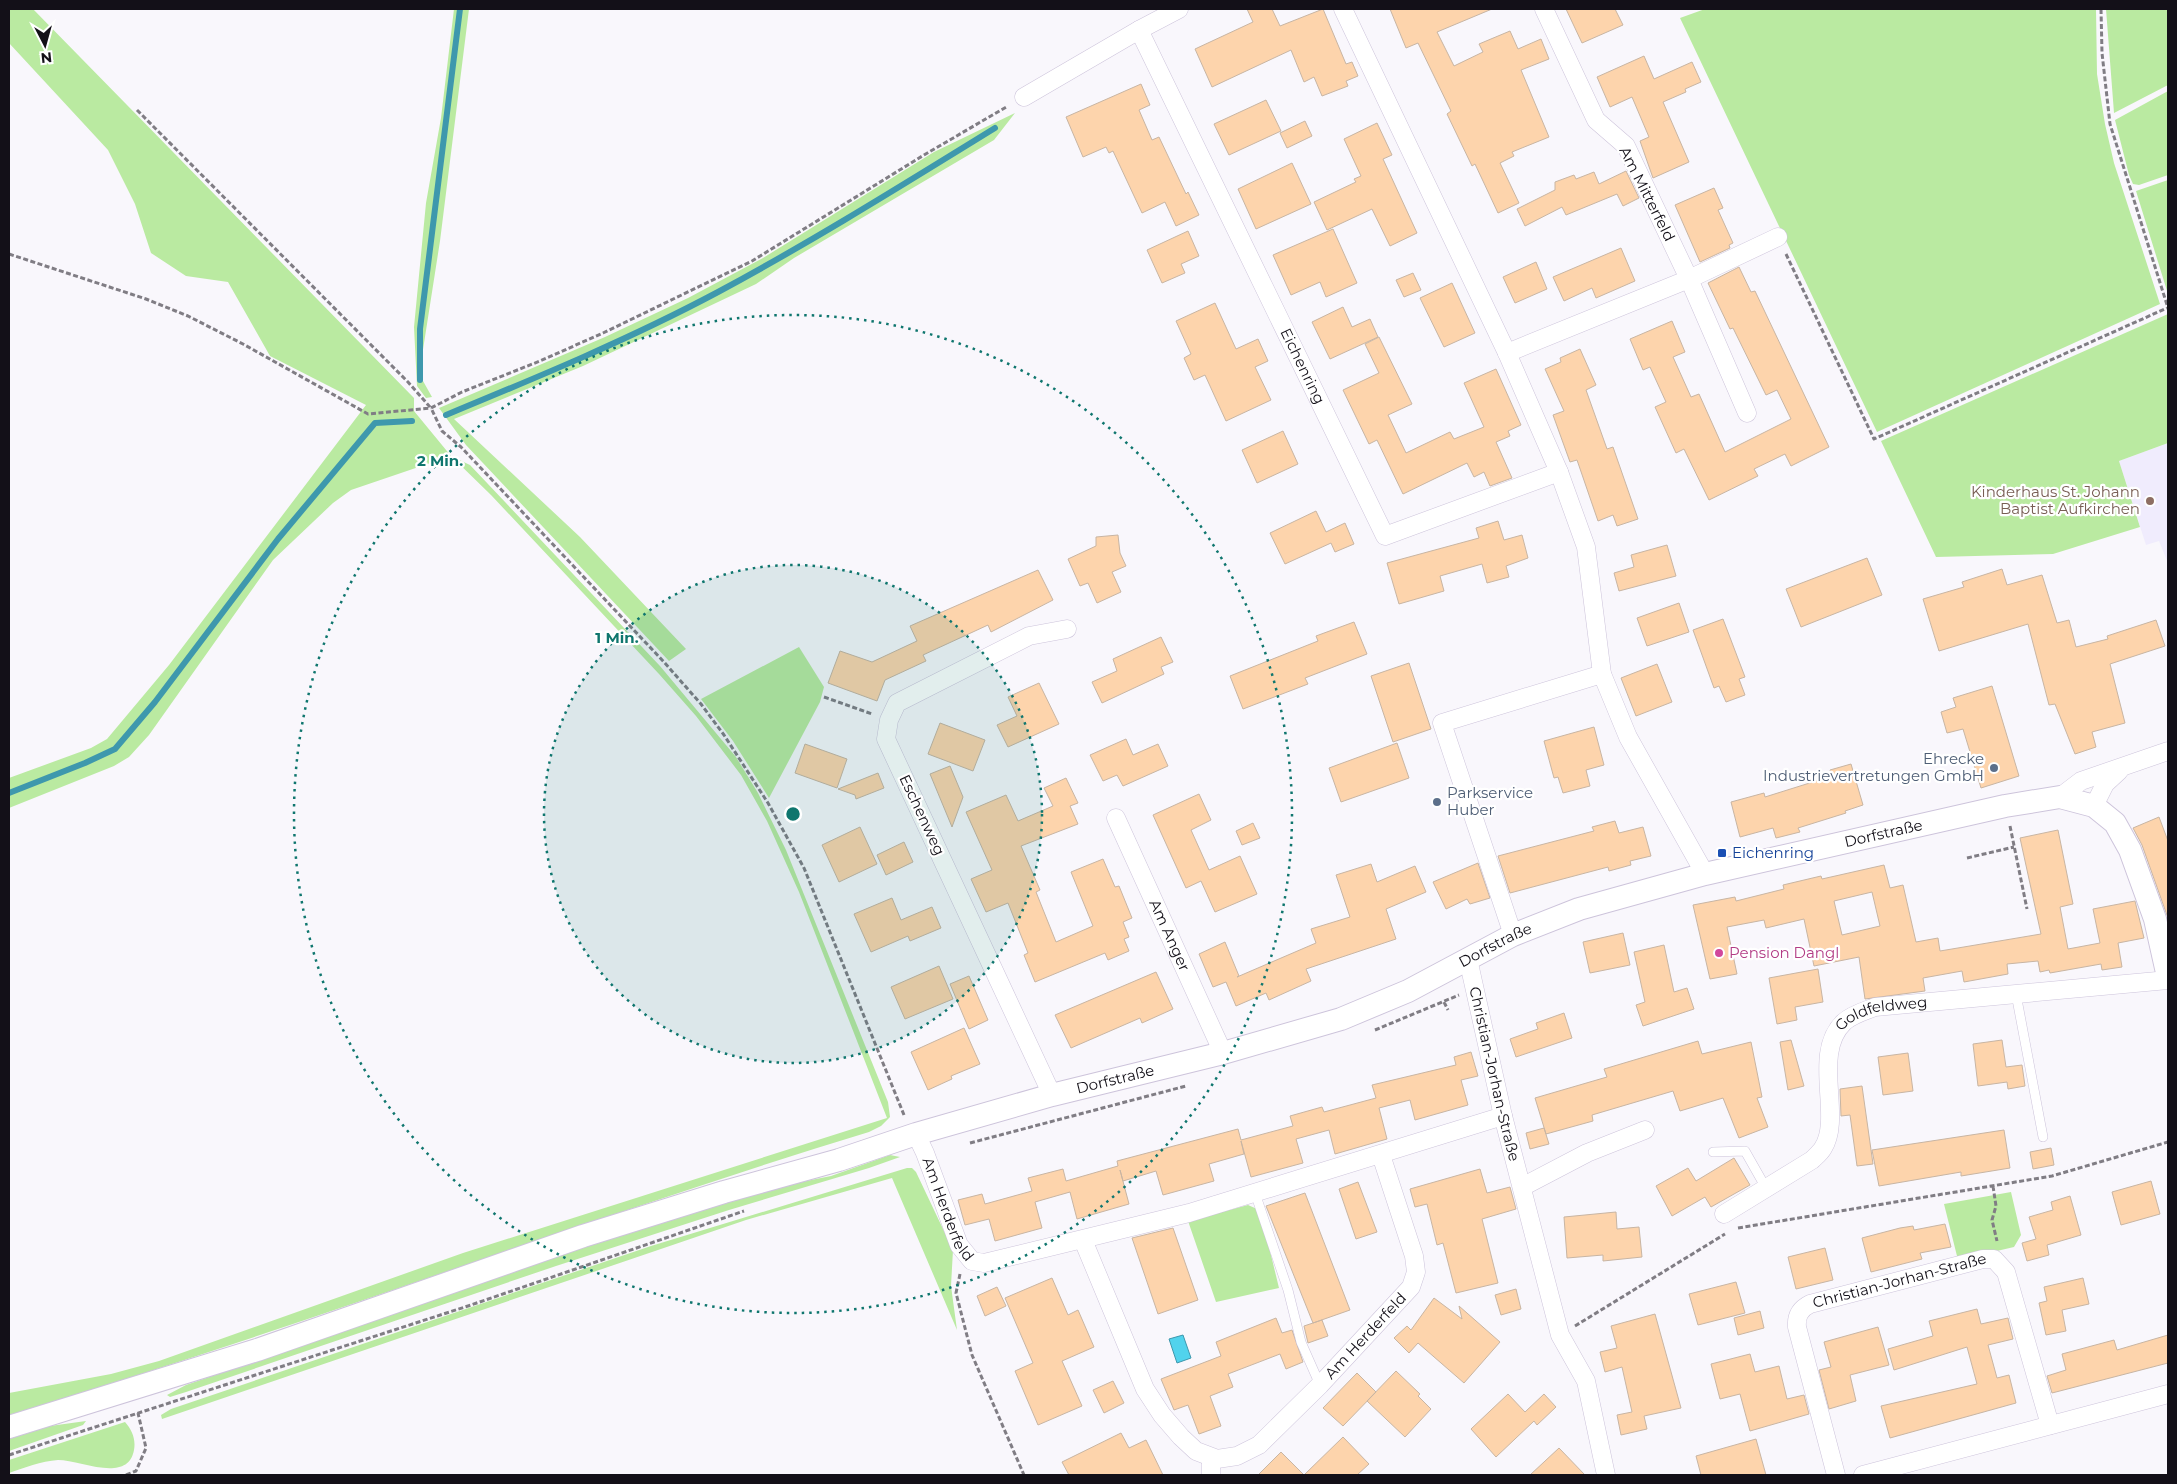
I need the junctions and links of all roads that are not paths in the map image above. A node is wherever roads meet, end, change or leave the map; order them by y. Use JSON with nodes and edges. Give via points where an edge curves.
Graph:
{"nodes":[{"id":1,"x":1179,"y":9,"type":"edge"},
{"id":2,"x":1342,"y":9,"type":"edge"},
{"id":3,"x":1544,"y":9,"type":"edge"},
{"id":4,"x":1139,"y":30,"type":"junction"},
{"id":5,"x":1024,"y":97,"type":"road end"},
{"id":6,"x":1778,"y":237,"type":"road end"},
{"id":7,"x":1689,"y":279,"type":"junction"},
{"id":8,"x":1507,"y":353,"type":"junction"},
{"id":9,"x":1747,"y":413,"type":"dead end"},
{"id":10,"x":1559,"y":472,"type":"junction"},
{"id":11,"x":1067,"y":629,"type":"dead end"},
{"id":12,"x":1602,"y":674,"type":"junction"},
{"id":13,"x":2168,"y":750,"type":"edge"},
{"id":14,"x":2124,"y":768,"type":"junction"},
{"id":15,"x":2060,"y":797,"type":"junction"},
{"id":16,"x":2094,"y":806,"type":"junction"},
{"id":17,"x":1116,"y":818,"type":"dead end"},
{"id":18,"x":1705,"y":874,"type":"junction"},
{"id":19,"x":1513,"y":935,"type":"junction"},
{"id":20,"x":1468,"y":959,"type":"junction"},
{"id":21,"x":2168,"y":979,"type":"edge"},
{"id":22,"x":2016,"y":994,"type":"junction"},
{"id":23,"x":1223,"y":1053,"type":"junction"},
{"id":24,"x":1052,"y":1095,"type":"junction"},
{"id":25,"x":1503,"y":1116,"type":"junction"},
{"id":26,"x":1645,"y":1130,"type":"dead end"},
{"id":27,"x":916,"y":1134,"type":"junction"},
{"id":28,"x":2043,"y":1137,"type":"dead end"},
{"id":29,"x":1713,"y":1152,"type":"dead end"},
{"id":30,"x":1380,"y":1155,"type":"junction"},
{"id":31,"x":1522,"y":1187,"type":"junction"},
{"id":32,"x":1766,"y":1188,"type":"junction"},
{"id":33,"x":1255,"y":1193,"type":"junction"},
{"id":34,"x":1724,"y":1214,"type":"dead end"},
{"id":35,"x":1083,"y":1240,"type":"junction"},
{"id":36,"x":1320,"y":1385,"type":"junction"},
{"id":37,"x":2168,"y":1394,"type":"edge"},
{"id":38,"x":2050,"y":1425,"type":"junction"},
{"id":39,"x":9,"y":1427,"type":"edge"},
{"id":40,"x":1211,"y":1466,"type":"edge"},
{"id":41,"x":1606,"y":1475,"type":"edge"},
{"id":42,"x":1836,"y":1475,"type":"edge"},
{"id":43,"x":1863,"y":1475,"type":"edge"}],
"edges":[{"from":1,"to":4,"type":"street"},
{"from":2,"to":8,"type":"street"},
{"from":3,"to":7,"type":"street","name":"Am Mitterfeld","via":[[1596,120],[1626,146]]},
{"from":4,"to":5,"type":"street"},
{"from":4,"to":10,"type":"street","name":"Eichenring","via":[[1385,536]]},
{"from":6,"to":7,"type":"street"},
{"from":7,"to":8,"type":"street"},
{"from":7,"to":9,"type":"street","name":"Am Mitterfeld"},
{"from":8,"to":10,"type":"street"},
{"from":10,"to":12,"type":"street","via":[[1586,547]]},
{"from":11,"to":24,"type":"street","name":"Eschenweg","via":[[1029,636],[896,703],[886,739]]},
{"from":12,"to":18,"type":"street","via":[[1628,737]]},
{"from":12,"to":19,"type":"street","via":[[1442,723]]},
{"from":13,"to":14,"type":"street"},
{"from":14,"to":15,"type":"street","via":[[2080,781]]},
{"from":14,"to":16,"type":"street","via":[[2105,784]]},
{"from":15,"to":16,"type":"street","name":"Dorfstraße"},
{"from":15,"to":18,"type":"street","name":"Dorfstraße","via":[[2005,806]]},
{"from":16,"to":21,"type":"street","name":"Dorfstraße","via":[[2115,823],[2130,850],[2154,919]]},
{"from":17,"to":23,"type":"street","name":"Am Anger"},
{"from":18,"to":19,"type":"street","name":"Dorfstraße","via":[[1579,909]]},
{"from":19,"to":20,"type":"street","name":"Dorfstraße"},
{"from":20,"to":23,"type":"street","name":"Dorfstraße","via":[[1408,991],[1341,1019]]},
{"from":20,"to":25,"type":"street","name":"Christian-Jorhan-Straße"},
{"from":21,"to":22,"type":"street","name":"Goldfeldweg"},
{"from":22,"to":28,"type":"lane"},
{"from":22,"to":32,"type":"street","name":"Goldfeldweg","via":[[1875,1007],[1843,1023],[1833,1039],[1827,1078],[1830,1124],[1824,1147],[1812,1160]]},
{"from":23,"to":24,"type":"street","name":"Dorfstraße"},
{"from":24,"to":27,"type":"street","name":"Dorfstraße"},
{"from":25,"to":30,"type":"street","name":"Am Herderfeld"},
{"from":25,"to":31,"type":"street","name":"Christian-Jorhan-Straße"},
{"from":26,"to":31,"type":"street","via":[[1580,1156]]},
{"from":27,"to":35,"type":"street","name":"Am Herderfeld","via":[[959,1245],[972,1261],[994,1262]]},
{"from":27,"to":39,"type":"street","name":"Dorfstraße","via":[[583,1236],[248,1353]]},
{"from":29,"to":32,"type":"lane","via":[[1745,1152]]},
{"from":30,"to":33,"type":"street","name":"Am Herderfeld"},
{"from":30,"to":36,"type":"street","name":"Am Herderfeld","via":[[1414,1256],[1416,1272],[1404,1296]]},
{"from":31,"to":41,"type":"street","name":"Christian-Jorhan-Straße","via":[[1560,1335],[1586,1381]]},
{"from":32,"to":34,"type":"street","name":"Goldfeldweg"},
{"from":33,"to":35,"type":"street","name":"Am Herderfeld"},
{"from":33,"to":36,"type":"lane","via":[[1288,1290],[1301,1342]]},
{"from":35,"to":40,"type":"street","name":"Am Herderfeld","via":[[1145,1389],[1162,1416]]},
{"from":36,"to":40,"type":"street","name":"Am Herderfeld","via":[[1259,1445]]},
{"from":37,"to":38,"type":"street"},
{"from":38,"to":42,"type":"street","name":"Christian-Jorhan-Straße","via":[[2006,1272],[1994,1259],[1983,1259],[1810,1304],[1801,1310],[1797,1327]]},
{"from":38,"to":43,"type":"street"}]}
